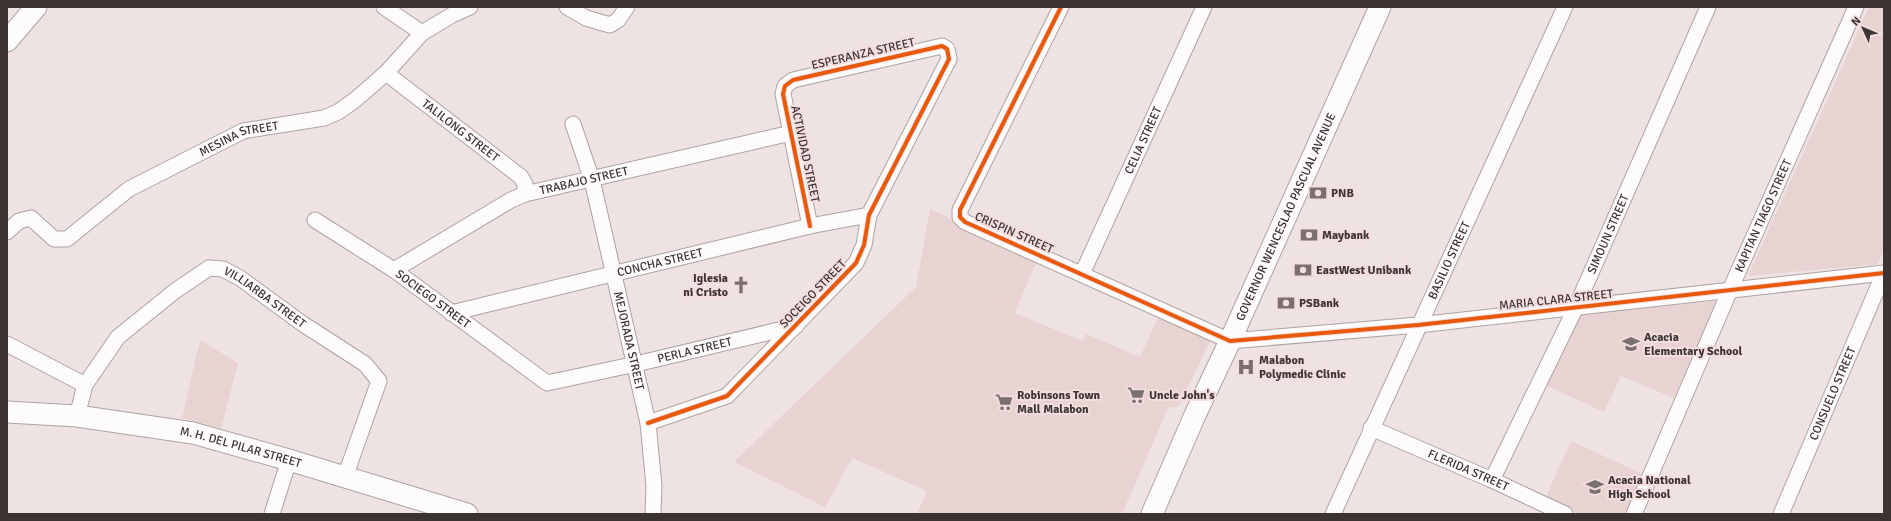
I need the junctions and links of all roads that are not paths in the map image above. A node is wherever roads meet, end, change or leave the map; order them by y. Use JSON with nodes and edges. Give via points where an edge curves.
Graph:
{"nodes":[{"id":1,"x":36,"y":7,"type":"edge"},
{"id":2,"x":384,"y":7,"type":"edge"},
{"id":3,"x":470,"y":7,"type":"edge"},
{"id":4,"x":567,"y":7,"type":"edge"},
{"id":5,"x":627,"y":7,"type":"edge"},
{"id":6,"x":1060,"y":7,"type":"edge"},
{"id":7,"x":1204,"y":7,"type":"edge"},
{"id":8,"x":1380,"y":7,"type":"edge"},
{"id":9,"x":1565,"y":7,"type":"edge"},
{"id":10,"x":1708,"y":7,"type":"edge"},
{"id":11,"x":1856,"y":7,"type":"edge"},
{"id":12,"x":422,"y":33,"type":"junction"},
{"id":13,"x":7,"y":41,"type":"edge"},
{"id":14,"x":947,"y":49,"type":"joint"},
{"id":15,"x":386,"y":73,"type":"junction"},
{"id":16,"x":785,"y":86,"type":"joint"},
{"id":17,"x":574,"y":124,"type":"dead end"},
{"id":18,"x":791,"y":134,"type":"junction"},
{"id":19,"x":592,"y":180,"type":"junction"},
{"id":20,"x":525,"y":194,"type":"junction"},
{"id":21,"x":869,"y":215,"type":"junction"},
{"id":22,"x":315,"y":220,"type":"dead end"},
{"id":23,"x":810,"y":226,"type":"junction"},
{"id":24,"x":7,"y":232,"type":"edge"},
{"id":25,"x":394,"y":270,"type":"junction"},
{"id":26,"x":613,"y":273,"type":"junction"},
{"id":27,"x":1884,"y":273,"type":"edge"},
{"id":28,"x":1082,"y":274,"type":"junction"},
{"id":29,"x":1730,"y":290,"type":"junction"},
{"id":30,"x":1576,"y":307,"type":"junction"},
{"id":31,"x":451,"y":312,"type":"junction"},
{"id":32,"x":1418,"y":325,"type":"junction"},
{"id":33,"x":796,"y":326,"type":"junction"},
{"id":34,"x":1230,"y":341,"type":"junction"},
{"id":35,"x":7,"y":344,"type":"edge"},
{"id":36,"x":636,"y":364,"type":"junction"},
{"id":37,"x":547,"y":383,"type":"joint"},
{"id":38,"x":85,"y":384,"type":"junction"},
{"id":39,"x":7,"y":412,"type":"edge"},
{"id":40,"x":77,"y":416,"type":"junction"},
{"id":41,"x":648,"y":423,"type":"junction"},
{"id":42,"x":1371,"y":428,"type":"junction"},
{"id":43,"x":289,"y":460,"type":"junction"},
{"id":44,"x":345,"y":477,"type":"junction"},
{"id":45,"x":1492,"y":480,"type":"junction"},
{"id":46,"x":272,"y":514,"type":"edge"},
{"id":47,"x":467,"y":514,"type":"edge"},
{"id":48,"x":653,"y":514,"type":"edge"},
{"id":49,"x":1152,"y":514,"type":"edge"},
{"id":50,"x":1332,"y":514,"type":"edge"},
{"id":51,"x":1565,"y":514,"type":"edge"},
{"id":52,"x":1634,"y":514,"type":"edge"},
{"id":53,"x":1781,"y":514,"type":"edge"}],
"edges":[{"from":1,"to":13,"type":"main road"},
{"from":2,"to":12,"type":"street"},
{"from":3,"to":12,"type":"street","name":"MESINA STREET"},
{"from":4,"to":5,"type":"street","via":[[586,18],[610,25],[618,20]]},
{"from":6,"to":28,"type":"street","name":"CRISPIN STREET","via":[[960,210],[960,216],[965,222]]},
{"from":7,"to":28,"type":"street","name":"CELIA STREET"},
{"from":8,"to":34,"type":"main road","name":"GOVERNOR WENCESLAO PASCUAL AVENUE"},
{"from":9,"to":32,"type":"street","name":"BASILIO STREET"},
{"from":10,"to":30,"type":"street","name":"SIMOUN STREET"},
{"from":11,"to":29,"type":"street","name":"KAPITAN TIAGO STREET"},
{"from":12,"to":15,"type":"street","name":"MESINA STREET"},
{"from":14,"to":16,"type":"street","name":"ESPERANZA STREET","via":[[942,46],[906,53],[793,80]]},
{"from":14,"to":21,"type":"street","name":"SOCEIGO STREET","via":[[949,59]]},
{"from":15,"to":20,"type":"street","name":"TALILONG STREET","via":[[521,177],[525,184]]},
{"from":15,"to":24,"type":"street","name":"MESINA STREET","via":[[338,112],[324,118],[243,131],[129,189],[67,239],[54,239],[31,218],[19,221]]},
{"from":16,"to":18,"type":"street","name":"ACTIVIDAD STREET","via":[[783,94]]},
{"from":17,"to":19,"type":"street","name":"MEJORADA STREET"},
{"from":18,"to":19,"type":"street","name":"TRABAJO STREET"},
{"from":18,"to":23,"type":"street","name":"ACTIVIDAD STREET"},
{"from":19,"to":20,"type":"street","name":"TRABAJO STREET"},
{"from":19,"to":26,"type":"street","name":"MEJORADA STREET"},
{"from":20,"to":25,"type":"street","name":"TRABAJO STREET"},
{"from":21,"to":23,"type":"street","name":"CONCHA STREET"},
{"from":21,"to":33,"type":"street","name":"SOCEIGO STREET","via":[[864,245],[856,263]]},
{"from":22,"to":25,"type":"street","name":"SOCIEGO STREET"},
{"from":23,"to":26,"type":"street","name":"CONCHA STREET"},
{"from":25,"to":31,"type":"street","name":"SOCIEGO STREET"},
{"from":26,"to":31,"type":"street","name":"CONCHA STREET"},
{"from":26,"to":36,"type":"street","name":"MEJORADA STREET"},
{"from":27,"to":29,"type":"street","name":"MARIA CLARA STREET"},
{"from":27,"to":53,"type":"street","name":"CONSUELO STREET"},
{"from":28,"to":34,"type":"street","name":"CRISPIN STREET"},
{"from":29,"to":30,"type":"street","name":"MARIA CLARA STREET"},
{"from":29,"to":52,"type":"street","name":"KAPITAN TIAGO STREET"},
{"from":30,"to":32,"type":"street","name":"MARIA CLARA STREET"},
{"from":30,"to":45,"type":"street","name":"SIMOUN STREET"},
{"from":31,"to":37,"type":"street","name":"SOCIEGO STREET"},
{"from":32,"to":34,"type":"street","name":"MARIA CLARA STREET"},
{"from":32,"to":42,"type":"street","name":"BASILIO STREET"},
{"from":33,"to":36,"type":"street","name":"PERLA STREET"},
{"from":33,"to":41,"type":"street","name":"SOCEIGO STREET","via":[[727,396]]},
{"from":34,"to":49,"type":"main road","name":"GOVERNOR WENCESLAO PASCUAL AVENUE"},
{"from":35,"to":38,"type":"street"},
{"from":36,"to":37,"type":"street","name":"PERLA STREET"},
{"from":36,"to":41,"type":"street","name":"MEJORADA STREET"},
{"from":38,"to":40,"type":"street","name":"VILLIARBA STREET"},
{"from":38,"to":44,"type":"street","name":"VILLIARBA STREET","via":[[118,337],[175,291],[209,268],[223,269],[365,364],[379,380]]},
{"from":39,"to":40,"type":"main road","name":"M. H. DEL PILAR STREET"},
{"from":40,"to":43,"type":"main road","name":"M. H. DEL PILAR STREET","via":[[193,433]]},
{"from":41,"to":48,"type":"street","name":"MEJORADA STREET","via":[[653,472]]},
{"from":42,"to":45,"type":"street","name":"FLERIDA STREET"},
{"from":42,"to":50,"type":"street","name":"BASILIO STREET"},
{"from":43,"to":44,"type":"main road","name":"M. H. DEL PILAR STREET"},
{"from":43,"to":46,"type":"street"},
{"from":44,"to":47,"type":"main road","name":"M. H. DEL PILAR STREET"},
{"from":45,"to":51,"type":"street","name":"FLERIDA STREET"}]}
